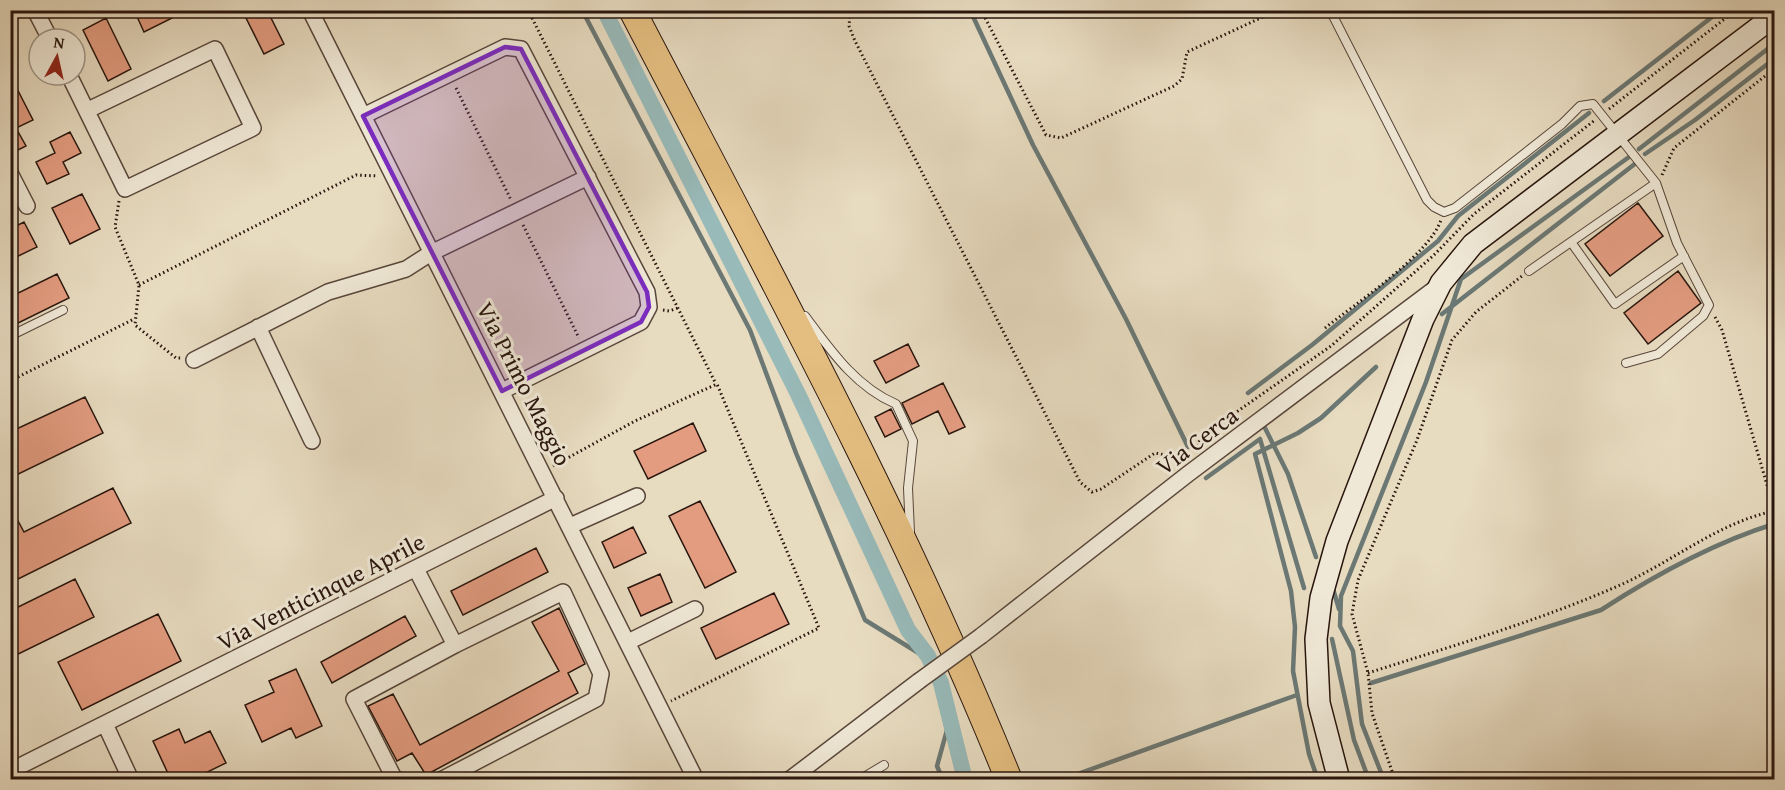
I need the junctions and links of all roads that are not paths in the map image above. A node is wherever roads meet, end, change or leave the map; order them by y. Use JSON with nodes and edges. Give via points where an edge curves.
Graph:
{"nodes":[{"id":1,"x":35,"y":10,"type":"edge"},
{"id":2,"x":310,"y":10,"type":"edge"},
{"id":3,"x":633,"y":10,"type":"edge"},
{"id":4,"x":1330,"y":10,"type":"edge"},
{"id":5,"x":1774,"y":16,"type":"edge"},
{"id":6,"x":44,"y":27,"type":"edge"},
{"id":7,"x":76,"y":87,"type":"edge"},
{"id":8,"x":88,"y":110,"type":"junction"},
{"id":9,"x":363,"y":116,"type":"junction"},
{"id":10,"x":1620,"y":135,"type":"junction"},
{"id":11,"x":10,"y":173,"type":"edge"},
{"id":12,"x":588,"y":177,"type":"junction"},
{"id":13,"x":1656,"y":183,"type":"junction"},
{"id":14,"x":27,"y":206,"type":"dead end"},
{"id":15,"x":1571,"y":242,"type":"junction"},
{"id":16,"x":431,"y":252,"type":"junction"},
{"id":17,"x":1684,"y":256,"type":"junction"},
{"id":18,"x":1529,"y":271,"type":"road end"},
{"id":19,"x":1441,"y":283,"type":"junction"},
{"id":20,"x":780,"y":293,"type":"junction"},
{"id":21,"x":63,"y":310,"type":"dead end"},
{"id":22,"x":258,"y":327,"type":"junction"},
{"id":23,"x":10,"y":336,"type":"edge"},
{"id":24,"x":194,"y":360,"type":"road end"},
{"id":25,"x":1626,"y":363,"type":"dead end"},
{"id":26,"x":502,"y":391,"type":"junction"},
{"id":27,"x":312,"y":441,"type":"dead end"},
{"id":28,"x":637,"y":496,"type":"dead end"},
{"id":29,"x":556,"y":498,"type":"junction"},
{"id":30,"x":570,"y":526,"type":"junction"},
{"id":31,"x":416,"y":569,"type":"junction"},
{"id":32,"x":917,"y":572,"type":"junction"},
{"id":33,"x":695,"y":609,"type":"dead end"},
{"id":34,"x":628,"y":642,"type":"junction"},
{"id":35,"x":455,"y":645,"type":"junction"},
{"id":36,"x":105,"y":724,"type":"junction"},
{"id":37,"x":884,"y":765,"type":"dead end"},
{"id":38,"x":10,"y":771,"type":"edge"},
{"id":39,"x":691,"y":778,"type":"edge"},
{"id":40,"x":131,"y":780,"type":"edge"},
{"id":41,"x":399,"y":780,"type":"edge"},
{"id":42,"x":441,"y":780,"type":"edge"},
{"id":43,"x":789,"y":780,"type":"edge"},
{"id":44,"x":859,"y":780,"type":"edge"},
{"id":45,"x":1009,"y":780,"type":"edge"},
{"id":46,"x":1339,"y":780,"type":"edge"}],
"edges":[{"from":1,"to":6,"type":"street"},
{"from":2,"to":9,"type":"street","name":"Via Primo Maggio"},
{"from":3,"to":20,"type":"highway"},
{"from":4,"to":10,"type":"lane","via":[[1427,200],[1444,212],[1455,208],[1580,106],[1593,104]]},
{"from":5,"to":10,"type":"main road"},
{"from":7,"to":8,"type":"street"},
{"from":8,"to":8,"type":"street","via":[[215,49],[253,128],[125,189]]},
{"from":9,"to":12,"type":"street","via":[[505,47],[521,49]]},
{"from":9,"to":16,"type":"street","name":"Via Primo Maggio"},
{"from":10,"to":13,"type":"lane"},
{"from":10,"to":19,"type":"main road","via":[[1473,244]]},
{"from":11,"to":14,"type":"street"},
{"from":12,"to":16,"type":"street"},
{"from":12,"to":26,"type":"street","via":[[647,292],[649,307],[641,322]]},
{"from":13,"to":15,"type":"lane"},
{"from":13,"to":17,"type":"lane"},
{"from":15,"to":17,"type":"lane","via":[[1615,304]]},
{"from":15,"to":18,"type":"lane"},
{"from":16,"to":22,"type":"street","via":[[406,269],[328,292]]},
{"from":16,"to":26,"type":"street","name":"Via Primo Maggio"},
{"from":17,"to":25,"type":"lane","via":[[1709,305],[1703,316],[1658,354]]},
{"from":19,"to":43,"type":"street","name":"Via Cerca","bridge":true,"via":[[1184,469],[981,636]]},
{"from":19,"to":46,"type":"main road","via":[[1423,319],[1336,541],[1321,598],[1316,639],[1319,703]]},
{"from":20,"to":32,"type":"highway"},
{"from":20,"to":32,"type":"lane","via":[[855,378],[878,396],[897,404],[913,441],[908,521]]},
{"from":21,"to":23,"type":"lane"},
{"from":22,"to":24,"type":"street"},
{"from":22,"to":27,"type":"street"},
{"from":26,"to":29,"type":"street","name":"Via Primo Maggio"},
{"from":28,"to":30,"type":"street"},
{"from":29,"to":30,"type":"street","name":"Via Primo Maggio"},
{"from":29,"to":31,"type":"street","name":"Via Venticinque Aprile"},
{"from":30,"to":34,"type":"street","name":"Via Primo Maggio"},
{"from":31,"to":35,"type":"street"},
{"from":31,"to":36,"type":"street","name":"Via Venticinque Aprile"},
{"from":32,"to":45,"type":"highway"},
{"from":33,"to":34,"type":"street"},
{"from":34,"to":39,"type":"street","name":"Via Primo Maggio"},
{"from":35,"to":41,"type":"street","via":[[354,699]]},
{"from":35,"to":42,"type":"street","via":[[562,592],[601,674],[596,699]]},
{"from":36,"to":38,"type":"street","name":"Via Venticinque Aprile"},
{"from":36,"to":40,"type":"street"},
{"from":37,"to":44,"type":"lane"}]}
